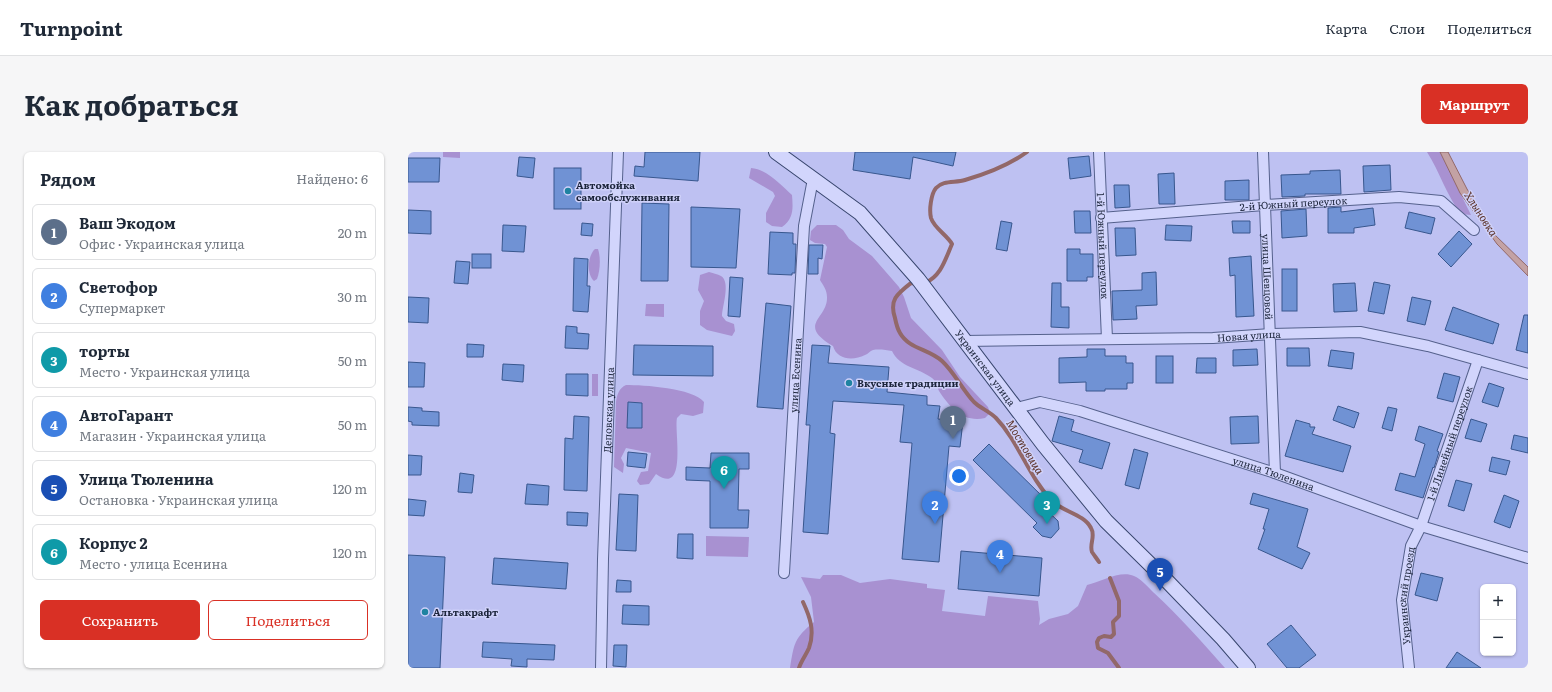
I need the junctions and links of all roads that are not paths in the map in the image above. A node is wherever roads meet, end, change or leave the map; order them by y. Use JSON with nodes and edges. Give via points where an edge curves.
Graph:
{"nodes":[{"id":1,"x":618,"y":152,"type":"edge"},
{"id":2,"x":776,"y":152,"type":"edge"},
{"id":3,"x":1099,"y":152,"type":"edge"},
{"id":4,"x":1263,"y":152,"type":"edge"},
{"id":5,"x":813,"y":178,"type":"junction"},
{"id":6,"x":1264,"y":205,"type":"junction"},
{"id":7,"x":1101,"y":218,"type":"junction"},
{"id":8,"x":1474,"y":230,"type":"dead end"},
{"id":9,"x":1271,"y":334,"type":"junction"},
{"id":10,"x":1107,"y":340,"type":"junction"},
{"id":11,"x":964,"y":341,"type":"junction"},
{"id":12,"x":1478,"y":360,"type":"junction"},
{"id":13,"x":1528,"y":374,"type":"edge"},
{"id":14,"x":1017,"y":408,"type":"junction"},
{"id":15,"x":1275,"y":473,"type":"junction"},
{"id":16,"x":1421,"y":526,"type":"junction"},
{"id":17,"x":1528,"y":558,"type":"edge"},
{"id":18,"x":784,"y":573,"type":"dead end"},
{"id":19,"x":601,"y":668,"type":"edge"},
{"id":20,"x":1248,"y":668,"type":"edge"},
{"id":21,"x":1409,"y":668,"type":"edge"}],
"edges":[{"from":1,"to":19,"type":"street","name":"Деповская улица"},
{"from":2,"to":5,"type":"main road","name":"Украинская улица"},
{"from":3,"to":7,"type":"street","name":"1-й Южный переулок"},
{"from":4,"to":6,"type":"street","name":"улица Шевцовой"},
{"from":5,"to":11,"type":"main road","name":"Украинская улица","via":[[860,213],[922,285]]},
{"from":5,"to":18,"type":"street","name":"улица Есенина","via":[[804,226]]},
{"from":6,"to":7,"type":"street","name":"2-й Южный переулок"},
{"from":6,"to":8,"type":"street","name":"2-й Южный переулок","via":[[1399,197],[1441,201]]},
{"from":6,"to":9,"type":"street","name":"улица Шевцовой"},
{"from":7,"to":10,"type":"street","name":"1-й Южный переулок"},
{"from":9,"to":10,"type":"street","name":"Новая улица"},
{"from":9,"to":12,"type":"street","name":"Новая улица","via":[[1360,332],[1428,346]]},
{"from":9,"to":15,"type":"street","name":"улица Шевцовой"},
{"from":10,"to":11,"type":"street","name":"Новая улица"},
{"from":11,"to":14,"type":"main road","name":"Украинская улица"},
{"from":12,"to":13,"type":"street","name":"Новая улица"},
{"from":12,"to":16,"type":"street","name":"1-й Линейный переулок"},
{"from":14,"to":15,"type":"street","name":"улица Тюленина","via":[[1040,402],[1051,403]]},
{"from":14,"to":20,"type":"main road","name":"Украинская улица","via":[[1106,521],[1223,638]]},
{"from":15,"to":16,"type":"street","name":"улица Тюленина"},
{"from":16,"to":17,"type":"street","name":"улица Тюленина"},
{"from":16,"to":21,"type":"street","name":"Украинский проезд","via":[[1411,546],[1402,600]]}]}
